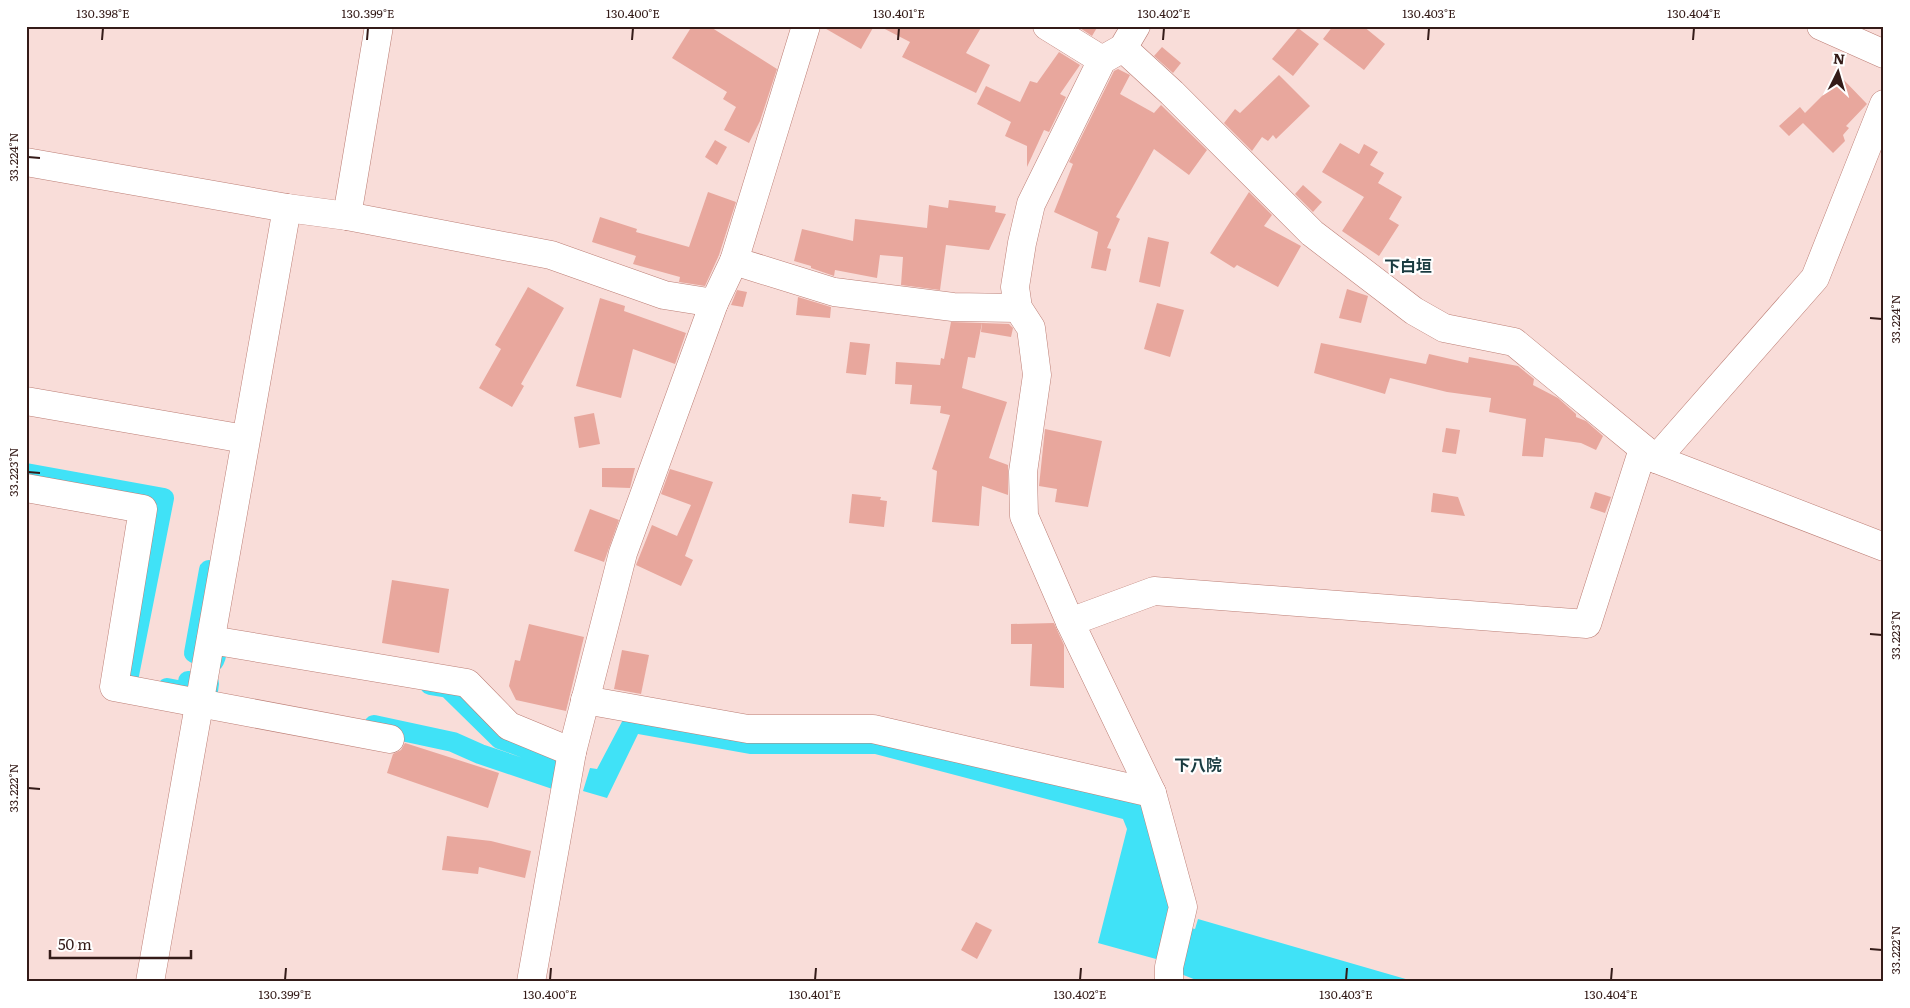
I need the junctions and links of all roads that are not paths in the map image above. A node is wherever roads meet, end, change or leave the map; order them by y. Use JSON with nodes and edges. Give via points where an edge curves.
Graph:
{"nodes":[{"id":1,"x":379,"y":26,"type":"edge"},
{"id":2,"x":806,"y":26,"type":"edge"},
{"id":3,"x":1047,"y":26,"type":"edge"},
{"id":4,"x":1820,"y":26,"type":"edge"},
{"id":5,"x":1120,"y":45,"type":"edge"},
{"id":6,"x":1884,"y":54,"type":"edge"},
{"id":7,"x":1884,"y":104,"type":"edge"},
{"id":8,"x":26,"y":162,"type":"edge"},
{"id":9,"x":287,"y":208,"type":"junction"},
{"id":10,"x":347,"y":216,"type":"junction"},
{"id":11,"x":734,"y":261,"type":"junction"},
{"id":12,"x":714,"y":303,"type":"junction"},
{"id":13,"x":1018,"y":308,"type":"junction"},
{"id":14,"x":26,"y":401,"type":"edge"},
{"id":15,"x":245,"y":439,"type":"junction"},
{"id":16,"x":1650,"y":454,"type":"junction"},
{"id":17,"x":26,"y":488,"type":"edge"},
{"id":18,"x":1884,"y":547,"type":"edge"},
{"id":19,"x":1070,"y":622,"type":"junction"},
{"id":20,"x":209,"y":646,"type":"junction"},
{"id":21,"x":195,"y":697,"type":"junction"},
{"id":22,"x":585,"y":700,"type":"junction"},
{"id":23,"x":390,"y":739,"type":"dead end"},
{"id":24,"x":572,"y":752,"type":"junction"},
{"id":25,"x":1152,"y":793,"type":"junction"},
{"id":26,"x":1169,"y":974,"type":"edge"},
{"id":27,"x":150,"y":982,"type":"edge"},
{"id":28,"x":531,"y":982,"type":"edge"}],
"edges":[{"from":1,"to":10,"type":"street"},
{"from":2,"to":11,"type":"street"},
{"from":3,"to":5,"type":"street"},
{"from":4,"to":6,"type":"street"},
{"from":5,"to":13,"type":"street","via":[[1031,204],[1015,287]]},
{"from":5,"to":16,"type":"street","via":[[1312,233],[1414,311],[1444,328],[1514,342]]},
{"from":7,"to":16,"type":"street","via":[[1815,278]]},
{"from":8,"to":9,"type":"street"},
{"from":9,"to":10,"type":"street"},
{"from":9,"to":15,"type":"street"},
{"from":10,"to":12,"type":"street","via":[[552,255],[664,295]]},
{"from":11,"to":12,"type":"street"},
{"from":11,"to":13,"type":"street","via":[[834,292],[953,307]]},
{"from":12,"to":22,"type":"street","via":[[623,553]]},
{"from":13,"to":19,"type":"street","via":[[1031,328],[1037,375],[1022,472],[1024,516]]},
{"from":14,"to":15,"type":"street"},
{"from":15,"to":20,"type":"street"},
{"from":16,"to":18,"type":"street"},
{"from":16,"to":19,"type":"street","via":[[1587,624],[1154,592]]},
{"from":17,"to":21,"type":"street","via":[[143,509],[114,686]]},
{"from":19,"to":25,"type":"street"},
{"from":20,"to":21,"type":"street"},
{"from":20,"to":24,"type":"street","via":[[467,683],[509,726]]},
{"from":21,"to":23,"type":"street"},
{"from":21,"to":27,"type":"street"},
{"from":22,"to":24,"type":"street"},
{"from":22,"to":25,"type":"street","via":[[748,729],[872,729]]},
{"from":24,"to":28,"type":"street"},
{"from":25,"to":26,"type":"street","via":[[1183,907]]}]}
